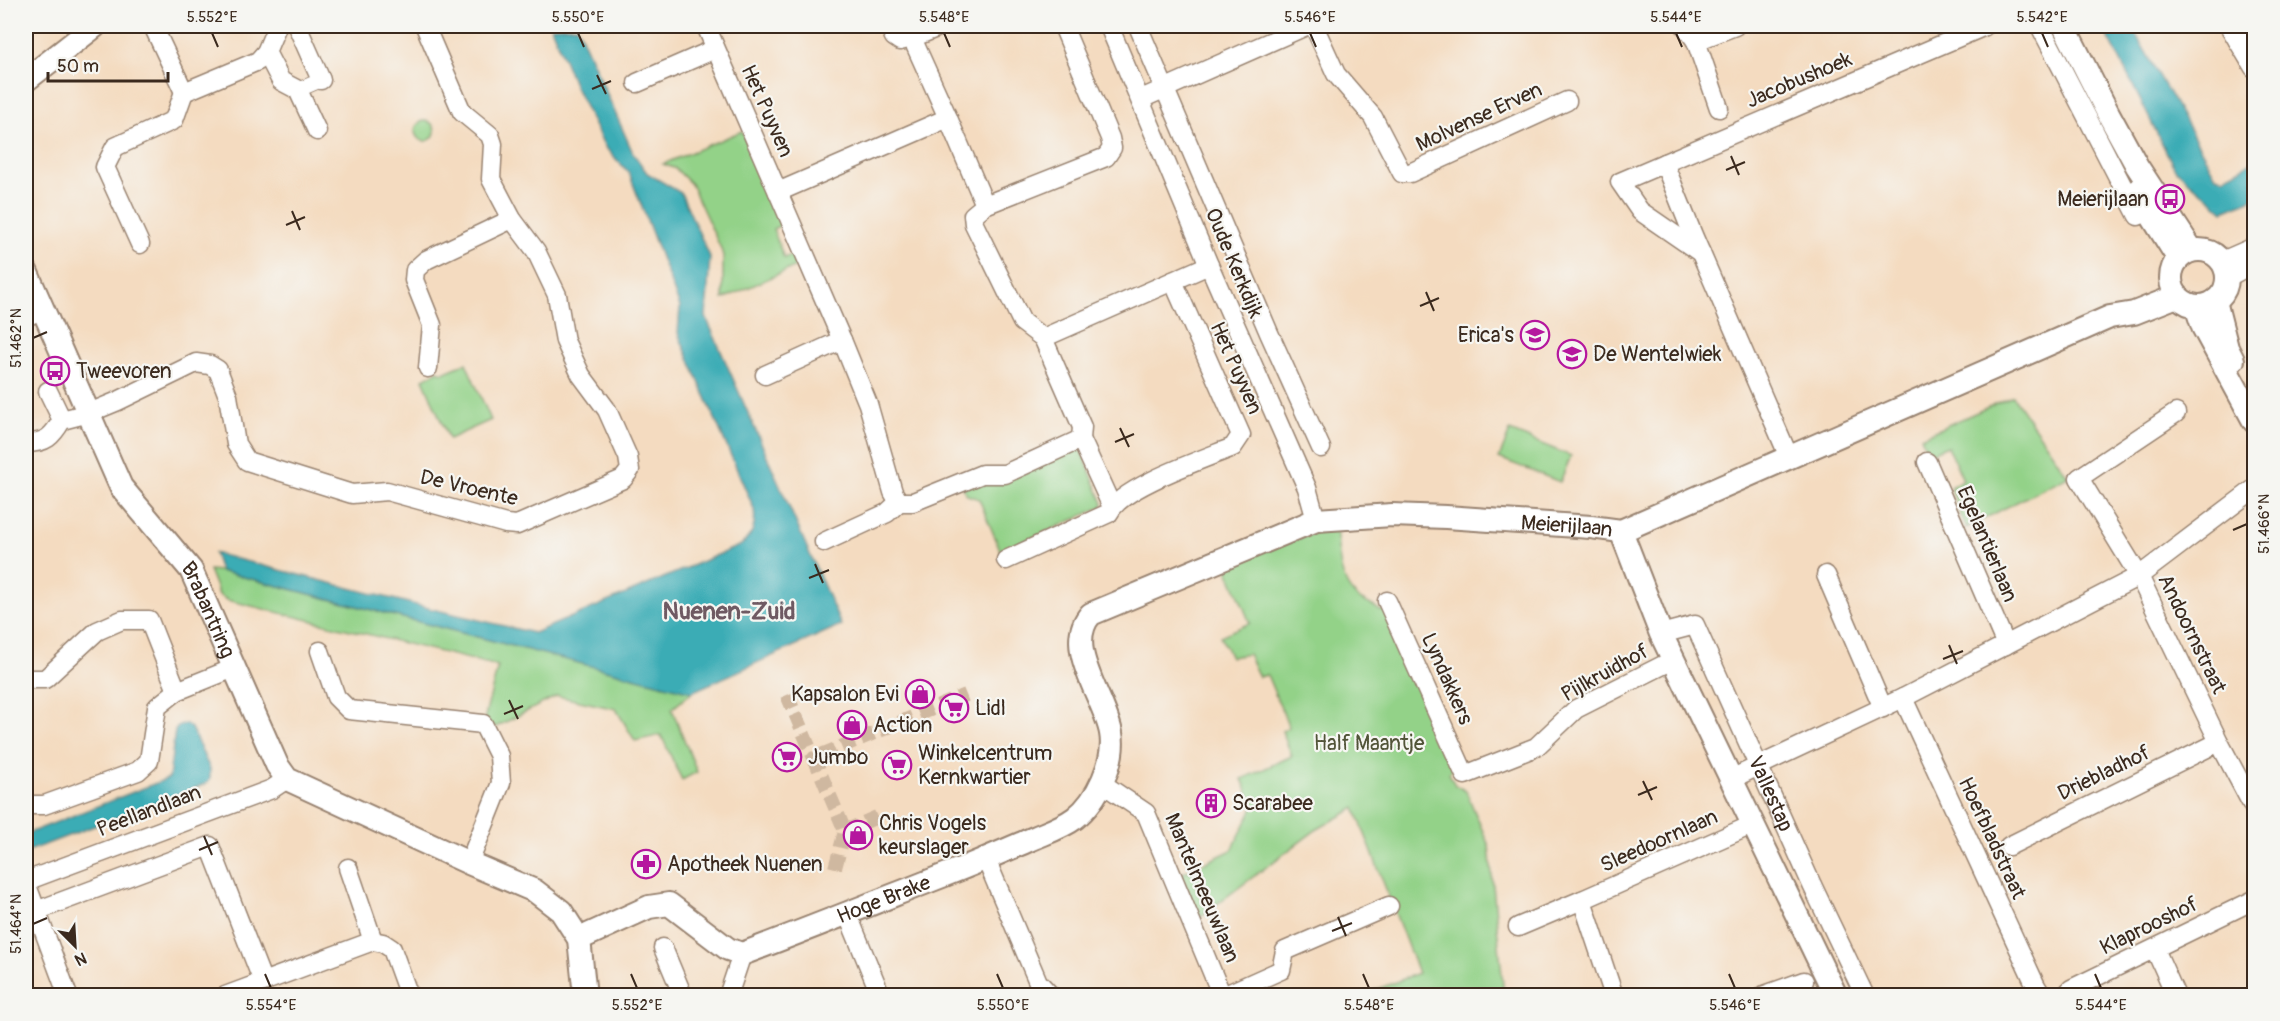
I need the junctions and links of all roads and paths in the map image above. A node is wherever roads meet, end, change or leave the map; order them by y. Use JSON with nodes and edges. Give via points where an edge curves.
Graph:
{"nodes":[{"id":1,"x":95,"y":26,"type":"edge"},
{"id":2,"x":153,"y":26,"type":"edge"},
{"id":3,"x":277,"y":26,"type":"edge"},
{"id":4,"x":297,"y":26,"type":"edge"},
{"id":5,"x":425,"y":26,"type":"edge"},
{"id":6,"x":706,"y":26,"type":"edge"},
{"id":7,"x":889,"y":26,"type":"edge"},
{"id":8,"x":942,"y":26,"type":"edge"},
{"id":9,"x":1063,"y":26,"type":"edge"},
{"id":10,"x":1109,"y":26,"type":"edge"},
{"id":11,"x":1138,"y":26,"type":"edge"},
{"id":12,"x":1306,"y":26,"type":"edge"},
{"id":13,"x":1314,"y":26,"type":"edge"},
{"id":14,"x":1685,"y":26,"type":"edge"},
{"id":15,"x":1735,"y":26,"type":"edge"},
{"id":16,"x":1985,"y":26,"type":"edge"},
{"id":17,"x":2040,"y":26,"type":"edge"},
{"id":18,"x":2064,"y":26,"type":"edge"},
{"id":19,"x":2254,"y":31,"type":"edge"},
{"id":20,"x":2233,"y":33,"type":"edge"},
{"id":21,"x":912,"y":38,"type":"junction"},
{"id":22,"x":1696,"y":42,"type":"junction"},
{"id":23,"x":715,"y":49,"type":"junction"},
{"id":24,"x":266,"y":52,"type":"junction"},
{"id":25,"x":2254,"y":68,"type":"edge"},
{"id":26,"x":26,"y":80,"type":"edge"},
{"id":27,"x":321,"y":80,"type":"joint"},
{"id":28,"x":637,"y":84,"type":"dead end"},
{"id":29,"x":1165,"y":88,"type":"junction"},
{"id":30,"x":298,"y":90,"type":"junction"},
{"id":31,"x":184,"y":92,"type":"junction"},
{"id":32,"x":1141,"y":99,"type":"junction"},
{"id":33,"x":1567,"y":101,"type":"dead end"},
{"id":34,"x":1719,"y":108,"type":"dead end"},
{"id":35,"x":2098,"y":117,"type":"junction"},
{"id":36,"x":948,"y":118,"type":"junction"},
{"id":37,"x":317,"y":131,"type":"dead end"},
{"id":38,"x":1664,"y":163,"type":"junction"},
{"id":39,"x":777,"y":192,"type":"junction"},
{"id":40,"x":985,"y":205,"type":"junction"},
{"id":41,"x":512,"y":219,"type":"junction"},
{"id":42,"x":140,"y":244,"type":"dead end"},
{"id":43,"x":2254,"y":247,"type":"edge"},
{"id":44,"x":1701,"y":253,"type":"junction"},
{"id":45,"x":2185,"y":254,"type":"junction"},
{"id":46,"x":2254,"y":263,"type":"edge"},
{"id":47,"x":1209,"y":265,"type":"junction"},
{"id":48,"x":2225,"y":269,"type":"junction"},
{"id":49,"x":26,"y":271,"type":"edge"},
{"id":50,"x":1173,"y":281,"type":"junction"},
{"id":51,"x":2190,"y":297,"type":"junction"},
{"id":52,"x":34,"y":313,"type":"edge"},
{"id":53,"x":1269,"y":333,"type":"junction"},
{"id":54,"x":1043,"y":338,"type":"junction"},
{"id":55,"x":842,"y":340,"type":"junction"},
{"id":56,"x":1245,"y":345,"type":"junction"},
{"id":57,"x":428,"y":368,"type":"dead end"},
{"id":58,"x":765,"y":375,"type":"dead end"},
{"id":59,"x":48,"y":390,"type":"dead end"},
{"id":60,"x":2254,"y":400,"type":"edge"},
{"id":61,"x":2176,"y":413,"type":"dead end"},
{"id":62,"x":89,"y":414,"type":"junction"},
{"id":63,"x":62,"y":420,"type":"junction"},
{"id":64,"x":2254,"y":422,"type":"edge"},
{"id":65,"x":1081,"y":439,"type":"junction"},
{"id":66,"x":26,"y":443,"type":"edge"},
{"id":67,"x":1321,"y":448,"type":"dead end"},
{"id":68,"x":1789,"y":457,"type":"junction"},
{"id":69,"x":1926,"y":462,"type":"dead end"},
{"id":70,"x":2254,"y":489,"type":"edge"},
{"id":71,"x":899,"y":502,"type":"junction"},
{"id":72,"x":1112,"y":507,"type":"junction"},
{"id":73,"x":1316,"y":520,"type":"junction"},
{"id":74,"x":1622,"y":531,"type":"junction"},
{"id":75,"x":824,"y":542,"type":"dead end"},
{"id":76,"x":1006,"y":560,"type":"dead end"},
{"id":77,"x":1826,"y":575,"type":"dead end"},
{"id":78,"x":2139,"y":576,"type":"junction"},
{"id":79,"x":1387,"y":601,"type":"dead end"},
{"id":80,"x":1080,"y":632,"type":"joint"},
{"id":81,"x":1661,"y":634,"type":"junction"},
{"id":82,"x":2006,"y":645,"type":"junction"},
{"id":83,"x":320,"y":651,"type":"dead end"},
{"id":84,"x":1673,"y":660,"type":"junction"},
{"id":85,"x":234,"y":668,"type":"junction"},
{"id":86,"x":26,"y":679,"type":"edge"},
{"id":87,"x":177,"y":691,"type":"junction"},
{"id":88,"x":1903,"y":698,"type":"junction"},
{"id":89,"x":1883,"y":708,"type":"junction"},
{"id":90,"x":2219,"y":742,"type":"junction"},
{"id":91,"x":1760,"y":765,"type":"junction"},
{"id":92,"x":1465,"y":775,"type":"joint"},
{"id":93,"x":1731,"y":779,"type":"junction"},
{"id":94,"x":287,"y":780,"type":"junction"},
{"id":95,"x":1103,"y":784,"type":"junction"},
{"id":96,"x":26,"y":805,"type":"edge"},
{"id":97,"x":2254,"y":808,"type":"edge"},
{"id":98,"x":1754,"y":824,"type":"junction"},
{"id":99,"x":2009,"y":846,"type":"dead end"},
{"id":100,"x":986,"y":859,"type":"junction"},
{"id":101,"x":469,"y":863,"type":"junction"},
{"id":102,"x":348,"y":868,"type":"dead end"},
{"id":103,"x":26,"y":882,"type":"edge"},
{"id":104,"x":1582,"y":900,"type":"junction"},
{"id":105,"x":2254,"y":900,"type":"edge"},
{"id":106,"x":1389,"y":906,"type":"dead end"},
{"id":107,"x":36,"y":911,"type":"junction"},
{"id":108,"x":847,"y":913,"type":"junction"},
{"id":109,"x":1518,"y":927,"type":"dead end"},
{"id":110,"x":579,"y":939,"type":"junction"},
{"id":111,"x":373,"y":941,"type":"junction"},
{"id":112,"x":663,"y":948,"type":"dead end"},
{"id":113,"x":2155,"y":949,"type":"junction"},
{"id":114,"x":742,"y":954,"type":"junction"},
{"id":115,"x":1804,"y":981,"type":"dead end"},
{"id":116,"x":263,"y":982,"type":"junction"},
{"id":117,"x":68,"y":996,"type":"edge"},
{"id":118,"x":225,"y":996,"type":"edge"},
{"id":119,"x":409,"y":996,"type":"edge"},
{"id":120,"x":585,"y":996,"type":"edge"},
{"id":121,"x":683,"y":996,"type":"edge"},
{"id":122,"x":728,"y":996,"type":"edge"},
{"id":123,"x":881,"y":996,"type":"edge"},
{"id":124,"x":1051,"y":996,"type":"edge"},
{"id":125,"x":1223,"y":996,"type":"edge"},
{"id":126,"x":1614,"y":996,"type":"edge"},
{"id":127,"x":1762,"y":996,"type":"edge"},
{"id":128,"x":1836,"y":996,"type":"edge"},
{"id":129,"x":1865,"y":996,"type":"edge"},
{"id":130,"x":2042,"y":996,"type":"edge"},
{"id":131,"x":2065,"y":996,"type":"edge"},
{"id":132,"x":2176,"y":996,"type":"edge"}],
"edges":[{"from":1,"to":26,"type":"street"},
{"from":2,"to":31,"type":"street"},
{"from":3,"to":24,"type":"street"},
{"from":4,"to":27,"type":"street"},
{"from":5,"to":41,"type":"street","name":"De Vroente","via":[[462,112],[490,135],[491,179]]},
{"from":6,"to":23,"type":"street","name":"Het Puyven"},
{"from":7,"to":21,"type":"street","via":[[900,41]]},
{"from":8,"to":21,"type":"street"},
{"from":9,"to":40,"type":"street","via":[[1112,148],[1106,157]]},
{"from":10,"to":32,"type":"street","name":"Oude Kerkdijk"},
{"from":11,"to":29,"type":"street","name":"Oude Kerkdijk"},
{"from":12,"to":29,"type":"street"},
{"from":13,"to":33,"type":"street","name":"Molvense Erven","via":[[1336,74],[1373,117],[1402,172],[1410,173]]},
{"from":14,"to":22,"type":"street"},
{"from":15,"to":22,"type":"street"},
{"from":16,"to":38,"type":"street","name":"Jacobushoek"},
{"from":17,"to":35,"type":"street"},
{"from":18,"to":35,"type":"street"},
{"from":19,"to":20,"type":"street"},
{"from":20,"to":25,"type":"street"},
{"from":21,"to":36,"type":"street"},
{"from":22,"to":34,"type":"street"},
{"from":23,"to":28,"type":"street","name":"Het Puyven"},
{"from":23,"to":39,"type":"street","name":"Het Puyven"},
{"from":24,"to":30,"type":"street","via":[[281,81]]},
{"from":24,"to":31,"type":"street","via":[[258,61]]},
{"from":27,"to":30,"type":"street"},
{"from":29,"to":32,"type":"street"},
{"from":29,"to":53,"type":"street","name":"Oude Kerkdijk"},
{"from":30,"to":37,"type":"street"},
{"from":31,"to":42,"type":"street","via":[[174,120],[115,147],[105,167]]},
{"from":32,"to":47,"type":"street","name":"Oude Kerkdijk"},
{"from":35,"to":45,"type":"street","via":[[2137,166]]},
{"from":35,"to":45,"type":"street","via":[[2148,211]]},
{"from":36,"to":39,"type":"street","name":"Het Puyven"},
{"from":36,"to":40,"type":"street"},
{"from":38,"to":44,"type":"street"},
{"from":38,"to":44,"type":"street","name":"Jacobushoek","via":[[1620,182],[1640,211]]},
{"from":39,"to":55,"type":"street","name":"Het Puyven"},
{"from":40,"to":54,"type":"street","via":[[973,215],[975,224],[1022,322]]},
{"from":41,"to":57,"type":"street","via":[[426,260],[415,270],[414,280],[432,325]]},
{"from":41,"to":62,"type":"street","name":"De Vroente","via":[[536,251],[557,295],[565,341],[580,375],[607,410],[628,457],[630,470],[623,479],[517,525],[387,491],[352,494],[247,461],[236,444],[228,396],[218,370],[196,363]]},
{"from":43,"to":48,"type":"street"},
{"from":44,"to":68,"type":"street"},
{"from":45,"to":48,"type":"street","via":[[2211,251]]},
{"from":45,"to":51,"type":"street","via":[[2172,268]]},
{"from":46,"to":48,"type":"street"},
{"from":47,"to":50,"type":"street"},
{"from":47,"to":56,"type":"street","name":"Oude Kerkdijk"},
{"from":48,"to":51,"type":"street","via":[[2225,290]]},
{"from":49,"to":52,"type":"street","name":"Brabantring"},
{"from":50,"to":54,"type":"street"},
{"from":50,"to":72,"type":"street","name":"Het Puyven","via":[[1241,435],[1233,447],[1130,491]]},
{"from":51,"to":60,"type":"street","via":[[2228,348]]},
{"from":51,"to":64,"type":"street"},
{"from":51,"to":68,"type":"street","name":"Meierijlaan","via":[[2110,317]]},
{"from":52,"to":62,"type":"street","name":"Brabantring"},
{"from":53,"to":56,"type":"street"},
{"from":53,"to":67,"type":"street","name":"Oude Kerkdijk"},
{"from":54,"to":65,"type":"street","via":[[1082,427]]},
{"from":55,"to":58,"type":"street"},
{"from":55,"to":71,"type":"street","name":"Het Puyven","via":[[868,404]]},
{"from":56,"to":73,"type":"street","name":"Oude Kerkdijk","via":[[1307,488]]},
{"from":59,"to":63,"type":"street"},
{"from":61,"to":78,"type":"street","via":[[2079,478]]},
{"from":62,"to":63,"type":"street"},
{"from":62,"to":85,"type":"street","name":"Brabantring","via":[[122,487],[191,570]]},
{"from":63,"to":66,"type":"street","via":[[53,436]]},
{"from":65,"to":71,"type":"street","via":[[1005,474],[982,474],[913,502]]},
{"from":65,"to":72,"type":"street"},
{"from":68,"to":74,"type":"street","name":"Meierijlaan"},
{"from":69,"to":82,"type":"street","name":"Egelantierlaan"},
{"from":70,"to":78,"type":"street"},
{"from":71,"to":75,"type":"street","via":[[887,513]]},
{"from":72,"to":76,"type":"street","name":"Het Puyven","via":[[1109,513]]},
{"from":73,"to":74,"type":"street","name":"Meierijlaan","via":[[1392,515]]},
{"from":73,"to":80,"type":"street","name":"Meierijlaan","via":[[1091,614]]},
{"from":74,"to":81,"type":"street","name":"Vallestap"},
{"from":77,"to":89,"type":"street"},
{"from":78,"to":82,"type":"street"},
{"from":78,"to":90,"type":"street","name":"Andoornstraat"},
{"from":79,"to":92,"type":"street","name":"Lyndakkers"},
{"from":80,"to":95,"type":"street","name":"Hoge Brake","via":[[1083,656],[1112,734]]},
{"from":81,"to":84,"type":"street","name":"Vallestap"},
{"from":81,"to":91,"type":"street","name":"Vallestap","via":[[1695,625]]},
{"from":82,"to":88,"type":"street"},
{"from":83,"to":101,"type":"street","via":[[336,698],[349,710],[483,724],[499,756],[501,783]]},
{"from":84,"to":92,"type":"street","name":"Pijlkruidhof","via":[[1576,709],[1536,747]]},
{"from":84,"to":93,"type":"street","name":"Vallestap"},
{"from":85,"to":87,"type":"street"},
{"from":85,"to":94,"type":"street","name":"Brabantring"},
{"from":86,"to":87,"type":"street","via":[[45,679],[97,631],[122,620],[141,619],[149,621]]},
{"from":87,"to":96,"type":"street","via":[[157,707],[149,761],[138,771],[44,805]]},
{"from":88,"to":89,"type":"street"},
{"from":88,"to":130,"type":"street","name":"Hoefbladstraat"},
{"from":89,"to":91,"type":"street"},
{"from":90,"to":97,"type":"street","name":"Andoornstraat"},
{"from":90,"to":99,"type":"street","name":"Driebladhof"},
{"from":91,"to":93,"type":"street"},
{"from":91,"to":129,"type":"street","name":"Vallestap"},
{"from":93,"to":98,"type":"street","name":"Vallestap"},
{"from":94,"to":101,"type":"street"},
{"from":94,"to":103,"type":"street","name":"Peellandlaan"},
{"from":95,"to":100,"type":"street","name":"Hoge Brake","via":[[1077,817]]},
{"from":95,"to":125,"type":"street","name":"Mantelmeeuwlaan","via":[[1146,813]]},
{"from":98,"to":104,"type":"street","name":"Sleedoornlaan"},
{"from":98,"to":128,"type":"street","name":"Vallestap"},
{"from":100,"to":108,"type":"street","name":"Hoge Brake"},
{"from":100,"to":124,"type":"street","via":[[1038,982]]},
{"from":101,"to":110,"type":"street","via":[[535,891],[561,911]]},
{"from":102,"to":111,"type":"street"},
{"from":103,"to":107,"type":"street"},
{"from":104,"to":109,"type":"street","name":"Sleedoornlaan"},
{"from":104,"to":126,"type":"street"},
{"from":105,"to":113,"type":"street","name":"Klaprooshof"},
{"from":106,"to":125,"type":"street","via":[[1285,951],[1281,970]]},
{"from":107,"to":116,"type":"street","via":[[210,846]]},
{"from":107,"to":117,"type":"street"},
{"from":108,"to":114,"type":"street","name":"Hoge Brake"},
{"from":108,"to":123,"type":"street"},
{"from":110,"to":114,"type":"street","via":[[649,907],[669,904],[728,949]]},
{"from":110,"to":120,"type":"street"},
{"from":111,"to":116,"type":"street"},
{"from":111,"to":119,"type":"street","via":[[392,949]]},
{"from":112,"to":121,"type":"street"},
{"from":113,"to":131,"type":"street","name":"Klaprooshof","via":[[2071,989]]},
{"from":113,"to":132,"type":"street"},
{"from":114,"to":122,"type":"street"},
{"from":115,"to":127,"type":"street"},
{"from":116,"to":118,"type":"street"}]}
